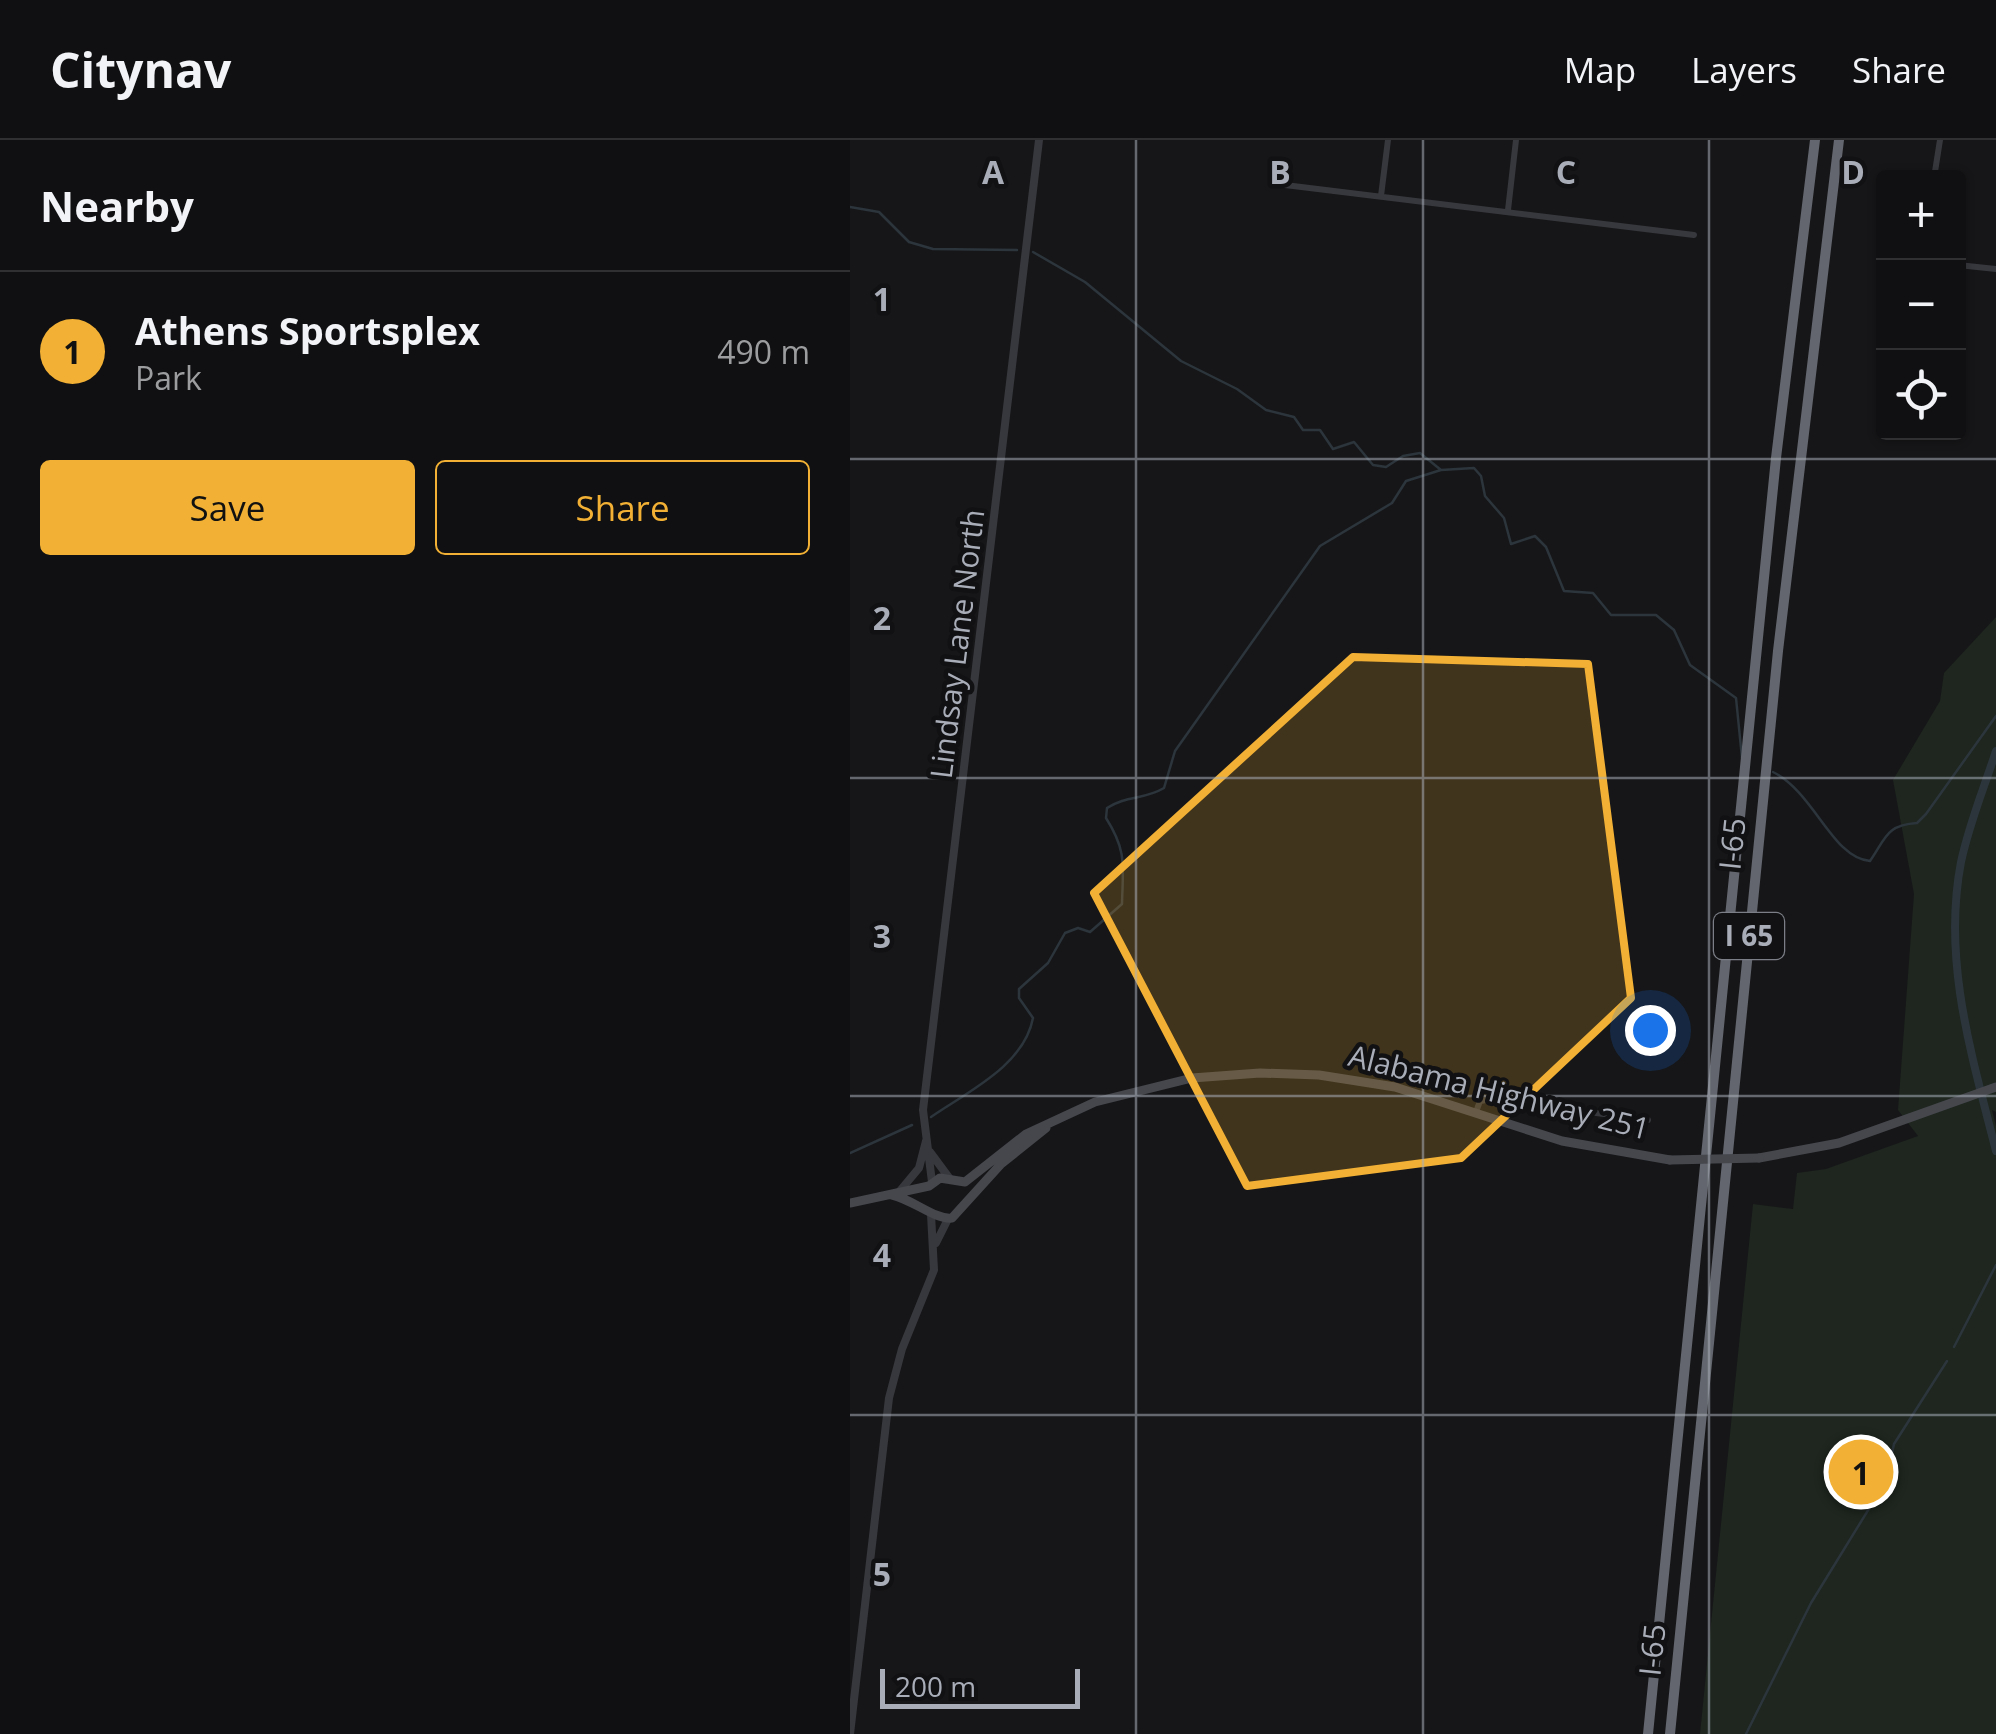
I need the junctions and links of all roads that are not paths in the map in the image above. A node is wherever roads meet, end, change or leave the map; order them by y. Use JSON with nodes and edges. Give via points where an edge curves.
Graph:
{"nodes":[{"id":1,"x":1039,"y":140,"type":"edge"},
{"id":2,"x":1388,"y":140,"type":"edge"},
{"id":3,"x":1516,"y":140,"type":"edge"},
{"id":4,"x":1816,"y":140,"type":"edge"},
{"id":5,"x":1838,"y":140,"type":"edge"},
{"id":6,"x":1940,"y":140,"type":"edge"},
{"id":7,"x":1935,"y":170,"type":"edge"},
{"id":8,"x":1284,"y":185,"type":"dead end"},
{"id":9,"x":1381,"y":196,"type":"junction"},
{"id":10,"x":1508,"y":210,"type":"junction"},
{"id":11,"x":1694,"y":235,"type":"dead end"},
{"id":12,"x":1966,"y":266,"type":"edge"},
{"id":13,"x":1996,"y":269,"type":"edge"},
{"id":14,"x":1996,"y":1087,"type":"edge"},
{"id":15,"x":1476,"y":1112,"type":"junction"},
{"id":16,"x":1648,"y":1120,"type":"dead end"},
{"id":17,"x":1047,"y":1126,"type":"junction"},
{"id":18,"x":926,"y":1142,"type":"junction"},
{"id":19,"x":930,"y":1152,"type":"junction"},
{"id":20,"x":954,"y":1181,"type":"junction"},
{"id":21,"x":930,"y":1184,"type":"junction"},
{"id":22,"x":895,"y":1193,"type":"junction"},
{"id":23,"x":850,"y":1203,"type":"edge"},
{"id":24,"x":964,"y":1203,"type":"junction"},
{"id":25,"x":928,"y":1211,"type":"junction"},
{"id":26,"x":948,"y":1219,"type":"junction"},
{"id":27,"x":936,"y":1243,"type":"junction"},
{"id":28,"x":850,"y":1734,"type":"edge"},
{"id":29,"x":1648,"y":1734,"type":"edge"},
{"id":30,"x":1670,"y":1734,"type":"edge"}],
"edges":[{"from":1,"to":18,"type":"street","name":"Lindsay Lane North","via":[[923,1110]]},
{"from":2,"to":9,"type":"street"},
{"from":3,"to":10,"type":"street"},
{"from":4,"to":29,"type":"highway","number":"I 65","via":[[1776,458]]},
{"from":5,"to":30,"type":"highway","name":"I-65","number":"I 65","via":[[1780,631]]},
{"from":6,"to":7,"type":"street"},
{"from":8,"to":9,"type":"street"},
{"from":9,"to":10,"type":"street"},
{"from":10,"to":11,"type":"street"},
{"from":12,"to":13,"type":"street"},
{"from":14,"to":15,"type":"main road","name":"Alabama Highway 251","bridge":true,"via":[[1839,1143],[1758,1158],[1670,1160],[1562,1141]]},
{"from":15,"to":16,"type":"street","via":[[1480,1101],[1493,1099]]},
{"from":15,"to":17,"type":"main road","name":"Alabama Highway 251","via":[[1356,1080],[1242,1074],[1122,1093]]},
{"from":17,"to":20,"type":"main road","name":"Alabama Highway 251","via":[[1016,1141],[974,1178]]},
{"from":17,"to":24,"type":"main road","name":"Alabama Highway 251"},
{"from":18,"to":19,"type":"street","name":"Lindsay Lane North"},
{"from":18,"to":22,"type":"street","via":[[919,1168]]},
{"from":19,"to":20,"type":"street","name":"Lindsay Lane North"},
{"from":19,"to":21,"type":"street","name":"Lindsay Lane North"},
{"from":20,"to":21,"type":"main road","name":"Alabama Highway 251"},
{"from":20,"to":24,"type":"main road"},
{"from":21,"to":22,"type":"main road","name":"Alabama Highway 251"},
{"from":21,"to":25,"type":"main road"},
{"from":22,"to":23,"type":"main road","name":"Alabama Highway 251"},
{"from":22,"to":25,"type":"main road","name":"Alabama Highway 251"},
{"from":24,"to":26,"type":"main road","name":"Alabama Highway 251"},
{"from":25,"to":26,"type":"main road","name":"Alabama Highway 251"},
{"from":25,"to":27,"type":"street"},
{"from":26,"to":27,"type":"street"},
{"from":27,"to":28,"type":"street","via":[[931,1280],[889,1398]]}]}
